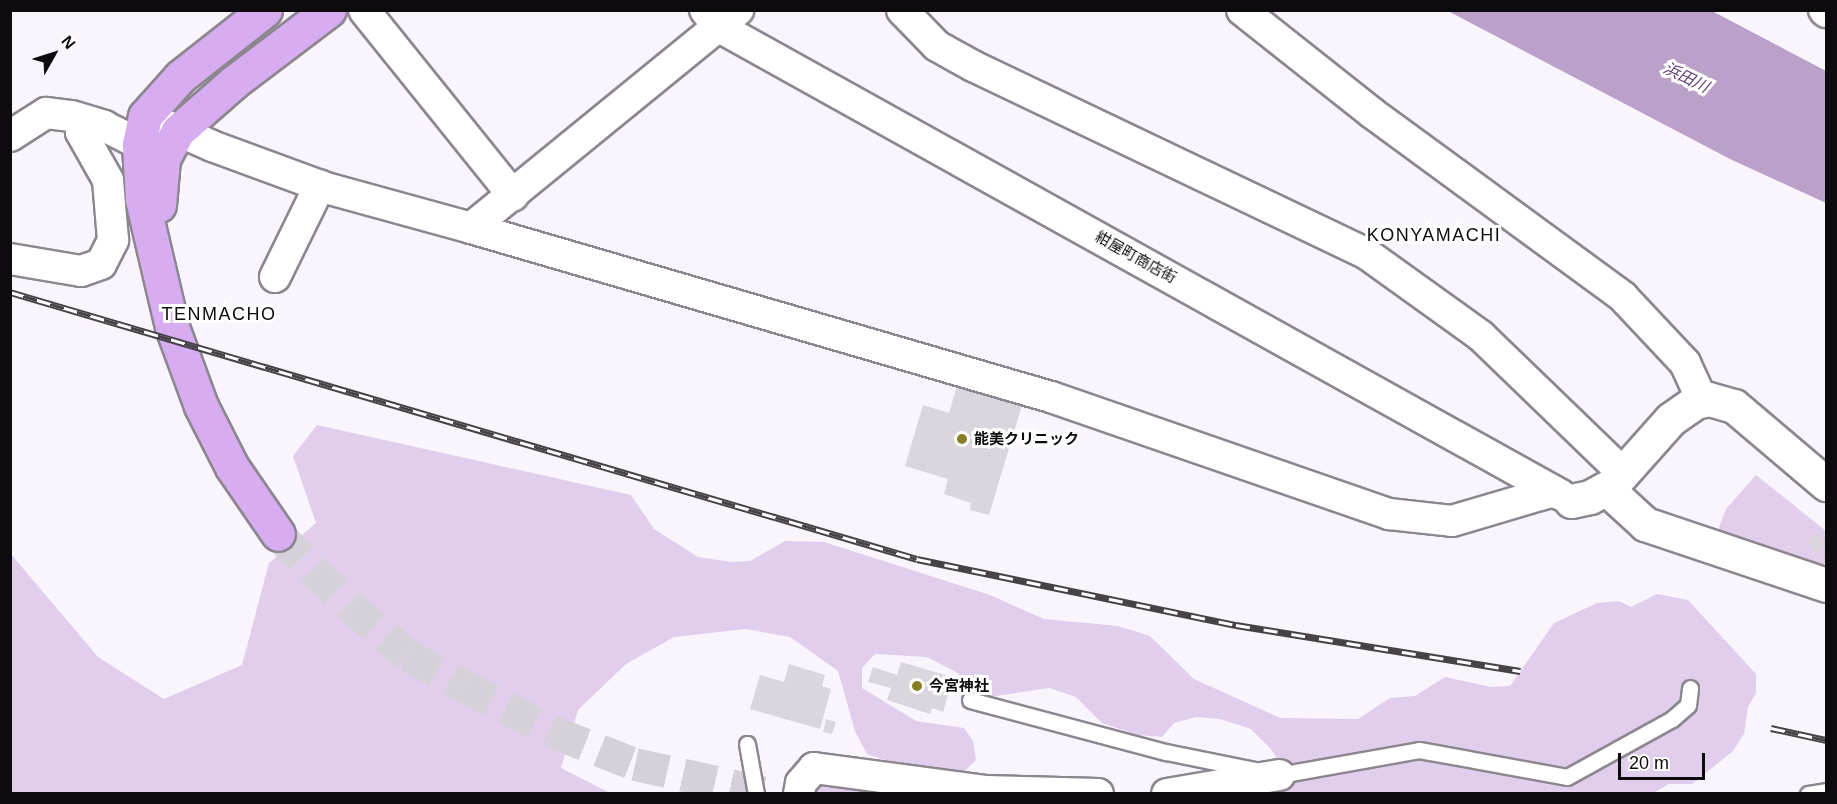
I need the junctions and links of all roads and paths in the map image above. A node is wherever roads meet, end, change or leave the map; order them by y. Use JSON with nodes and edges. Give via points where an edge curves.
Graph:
{"nodes":[{"id":1,"x":265,"y":10,"type":"edge"},
{"id":2,"x":329,"y":10,"type":"edge"},
{"id":3,"x":364,"y":10,"type":"edge"},
{"id":4,"x":902,"y":10,"type":"edge"},
{"id":5,"x":1242,"y":10,"type":"edge"},
{"id":6,"x":721,"y":16,"type":"edge"},
{"id":7,"x":104,"y":126,"type":"junction"},
{"id":8,"x":142,"y":130,"type":"junction"},
{"id":9,"x":178,"y":131,"type":"junction"},
{"id":10,"x":10,"y":136,"type":"edge"},
{"id":11,"x":320,"y":185,"type":"junction"},
{"id":12,"x":513,"y":195,"type":"junction"},
{"id":13,"x":471,"y":228,"type":"junction"},
{"id":14,"x":155,"y":257,"type":"junction"},
{"id":15,"x":10,"y":259,"type":"edge"},
{"id":16,"x":275,"y":277,"type":"dead end"},
{"id":17,"x":1702,"y":400,"type":"junction"},
{"id":18,"x":1615,"y":481,"type":"junction"},
{"id":19,"x":1827,"y":484,"type":"edge"},
{"id":20,"x":1563,"y":496,"type":"junction"},
{"id":21,"x":278,"y":534,"type":"tunnel mouth"},
{"id":22,"x":1827,"y":585,"type":"edge"},
{"id":23,"x":1690,"y":688,"type":"dead end"},
{"id":24,"x":969,"y":700,"type":"dead end"},
{"id":25,"x":747,"y":744,"type":"dead end"},
{"id":26,"x":1279,"y":775,"type":"junction"},
{"id":27,"x":756,"y":794,"type":"edge"},
{"id":28,"x":799,"y":794,"type":"edge"},
{"id":29,"x":1098,"y":794,"type":"edge"},
{"id":30,"x":1167,"y":794,"type":"edge"}],
"edges":[{"from":1,"to":8,"type":"highway","via":[[180,77]]},
{"from":2,"to":9,"type":"highway","via":[[234,82]]},
{"from":3,"to":12,"type":"street"},
{"from":4,"to":18,"type":"street","via":[[937,46],[973,66],[1367,254],[1481,336]]},
{"from":5,"to":17,"type":"street","via":[[1401,134],[1623,297],[1684,363]]},
{"from":6,"to":12,"type":"street"},
{"from":6,"to":20,"type":"street","name":"紺屋町商店街"},
{"from":7,"to":8,"type":"street"},
{"from":7,"to":10,"type":"street","via":[[46,113]]},
{"from":7,"to":15,"type":"street","via":[[89,125],[81,132],[108,180],[113,232],[108,257],[81,271]]},
{"from":8,"to":9,"type":"street"},
{"from":8,"to":14,"type":"highway","via":[[142,199]]},
{"from":9,"to":11,"type":"street"},
{"from":9,"to":14,"type":"highway","via":[[163,159]]},
{"from":11,"to":13,"type":"street"},
{"from":11,"to":16,"type":"street"},
{"from":12,"to":13,"type":"street"},
{"from":13,"to":20,"type":"street","via":[[1051,397],[1389,514],[1452,521]]},
{"from":14,"to":21,"type":"highway","via":[[172,327],[201,406],[232,467]]},
{"from":17,"to":18,"type":"street","via":[[1671,419]]},
{"from":17,"to":19,"type":"street","via":[[1721,400],[1734,406]]},
{"from":18,"to":20,"type":"street"},
{"from":18,"to":22,"type":"street","via":[[1645,524]]},
{"from":23,"to":26,"type":"lane","via":[[1688,705],[1672,719],[1567,777],[1419,750]]},
{"from":24,"to":26,"type":"lane","via":[[1166,752]]},
{"from":25,"to":27,"type":"lane"},
{"from":26,"to":30,"type":"street"},
{"from":28,"to":29,"type":"street","via":[[801,783],[814,768],[986,791]]}]}
